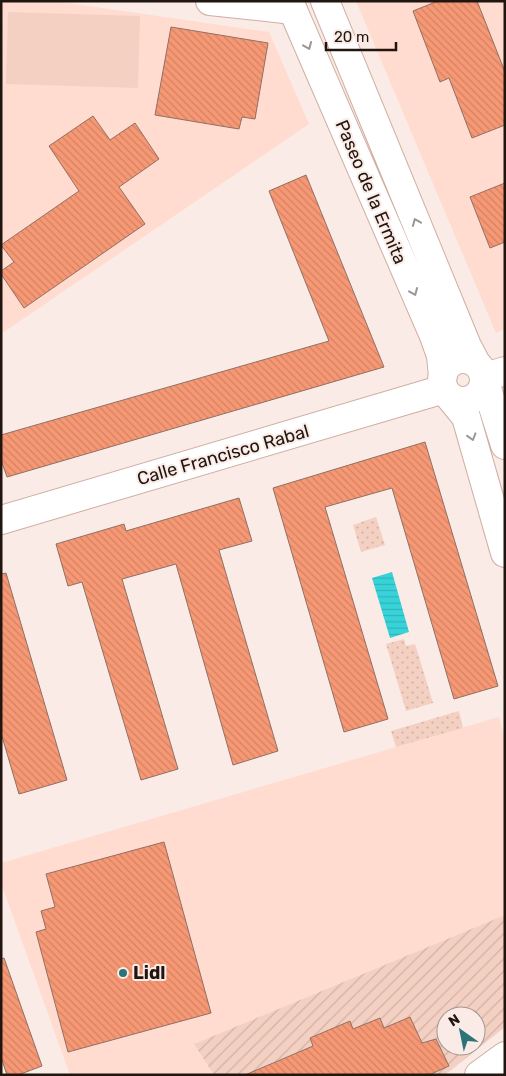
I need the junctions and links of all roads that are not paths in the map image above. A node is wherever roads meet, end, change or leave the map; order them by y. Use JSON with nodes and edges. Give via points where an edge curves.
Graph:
{"nodes":[{"id":1,"x":210,"y":1,"type":"edge"},
{"id":2,"x":325,"y":1,"type":"edge"},
{"id":3,"x":291,"y":6,"type":"edge"},
{"id":4,"x":488,"y":373,"type":"edge"},
{"id":5,"x":445,"y":387,"type":"junction"},
{"id":6,"x":505,"y":445,"type":"edge"},
{"id":7,"x":1,"y":520,"type":"edge"},
{"id":8,"x":505,"y":553,"type":"edge"},
{"id":9,"x":505,"y":1056,"type":"edge"},
{"id":10,"x":479,"y":1075,"type":"edge"}],
"edges":[{"from":1,"to":3,"type":"main road","name":"Paseo de la Ermita"},
{"from":4,"to":2,"type":"main road","name":"Paseo de la Ermita","one_way":true,"via":[[467,346]]},
{"from":3,"to":5,"type":"main road","name":"Paseo de la Ermita","one_way":true,"via":[[434,336],[441,356]]},
{"from":4,"to":5,"type":"main road","via":[[463,359],[456,360],[450,364]]},
{"from":4,"to":5,"type":"main road","via":[[479,395],[467,402],[453,399]]},
{"from":4,"to":6,"type":"main road","name":"Paseo de la Ermita"},
{"from":5,"to":7,"type":"main road","name":"Calle Francisco Rabal"},
{"from":5,"to":8,"type":"main road","one_way":true,"via":[[466,417]]},
{"from":9,"to":10,"type":"main road"}]}
